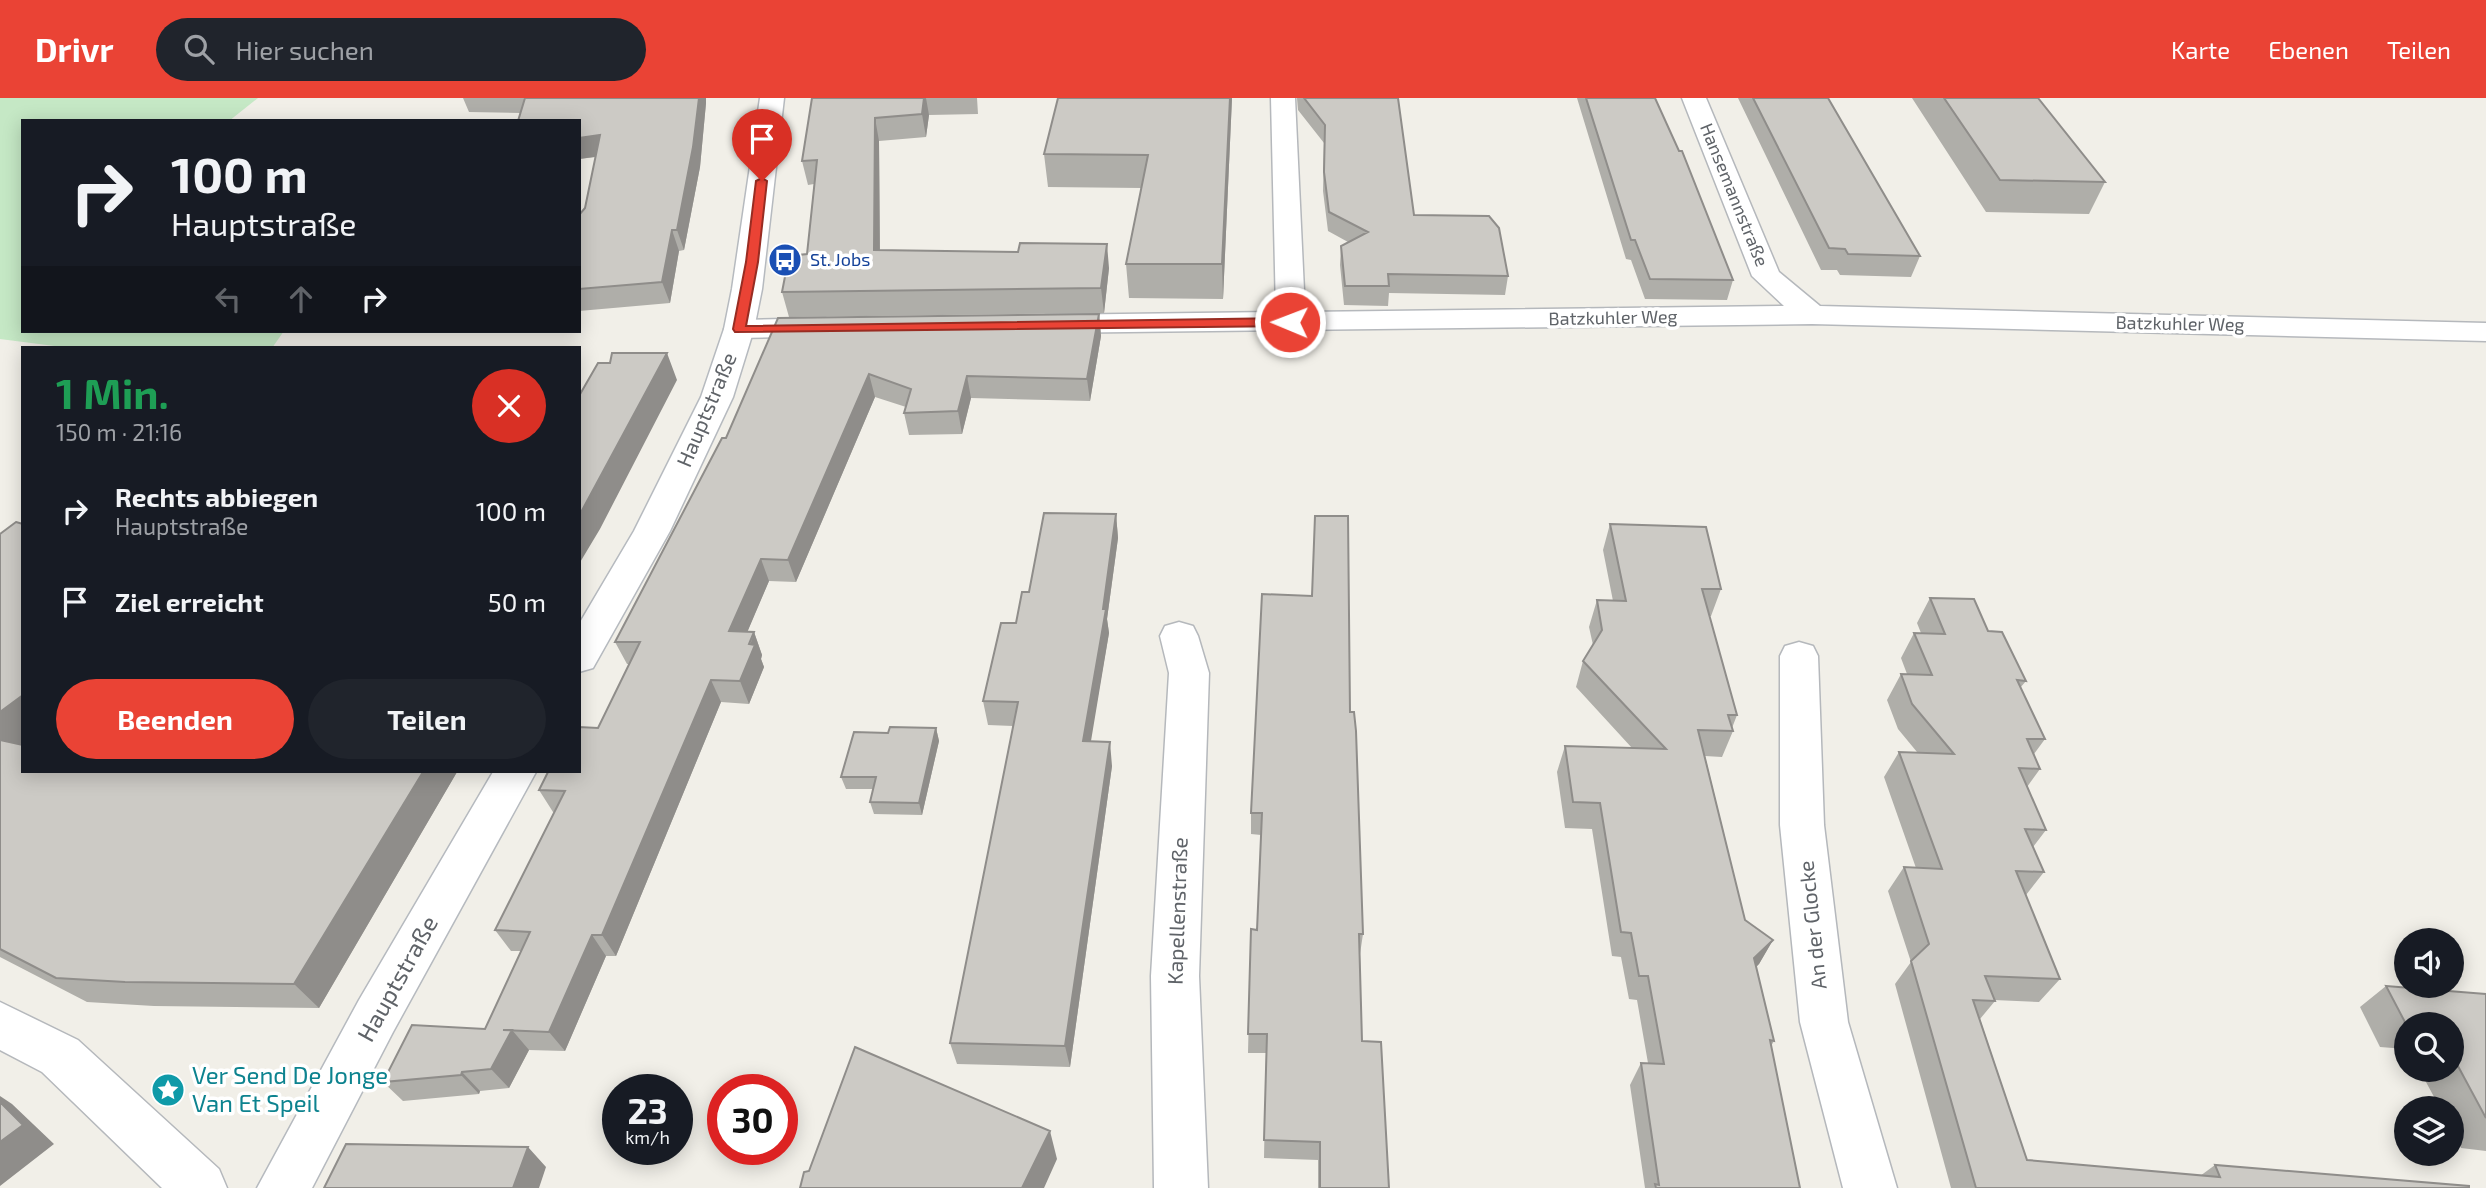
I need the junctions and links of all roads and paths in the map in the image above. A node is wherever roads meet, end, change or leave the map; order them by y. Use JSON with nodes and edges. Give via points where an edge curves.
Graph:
{"nodes":[{"id":1,"x":772,"y":98,"type":"edge"},
{"id":2,"x":1283,"y":98,"type":"edge"},
{"id":3,"x":1694,"y":98,"type":"edge"},
{"id":4,"x":1812,"y":315,"type":"junction"},
{"id":5,"x":1290,"y":322,"type":"junction"},
{"id":6,"x":1024,"y":324,"type":"edge"},
{"id":7,"x":846,"y":327,"type":"edge"},
{"id":8,"x":739,"y":329,"type":"junction"},
{"id":9,"x":2486,"y":332,"type":"edge"},
{"id":10,"x":1179,"y":636,"type":"dead end"},
{"id":11,"x":581,"y":655,"type":"edge"},
{"id":12,"x":1799,"y":656,"type":"dead end"},
{"id":13,"x":514,"y":773,"type":"edge"},
{"id":14,"x":0,"y":1024,"type":"edge"},
{"id":15,"x":200,"y":1188,"type":"edge"},
{"id":16,"x":284,"y":1188,"type":"edge"},
{"id":17,"x":1181,"y":1188,"type":"edge"},
{"id":18,"x":1870,"y":1188,"type":"edge"}],
"edges":[{"from":1,"to":8,"type":"street","name":"Hauptstraße"},
{"from":2,"to":5,"type":"street"},
{"from":3,"to":4,"type":"street","name":"Hansemannstraße","via":[[1766,276]]},
{"from":4,"to":5,"type":"street","name":"Batzkuhler Weg"},
{"from":4,"to":9,"type":"street","name":"Batzkuhler Weg"},
{"from":5,"to":6,"type":"street","name":"Batzkuhler Weg"},
{"from":7,"to":8,"type":"street"},
{"from":8,"to":11,"type":"street","name":"Hauptstraße","via":[[717,397],[695,444],[652,531]]},
{"from":10,"to":17,"type":"street","name":"Kapellenstraße","via":[[1189,673],[1175,976]]},
{"from":12,"to":18,"type":"street","name":"An der Glocke","via":[[1802,825],[1824,1023]]},
{"from":13,"to":16,"type":"street","name":"Hauptstraße"},
{"from":14,"to":15,"type":"street","via":[[60,1056]]}]}
